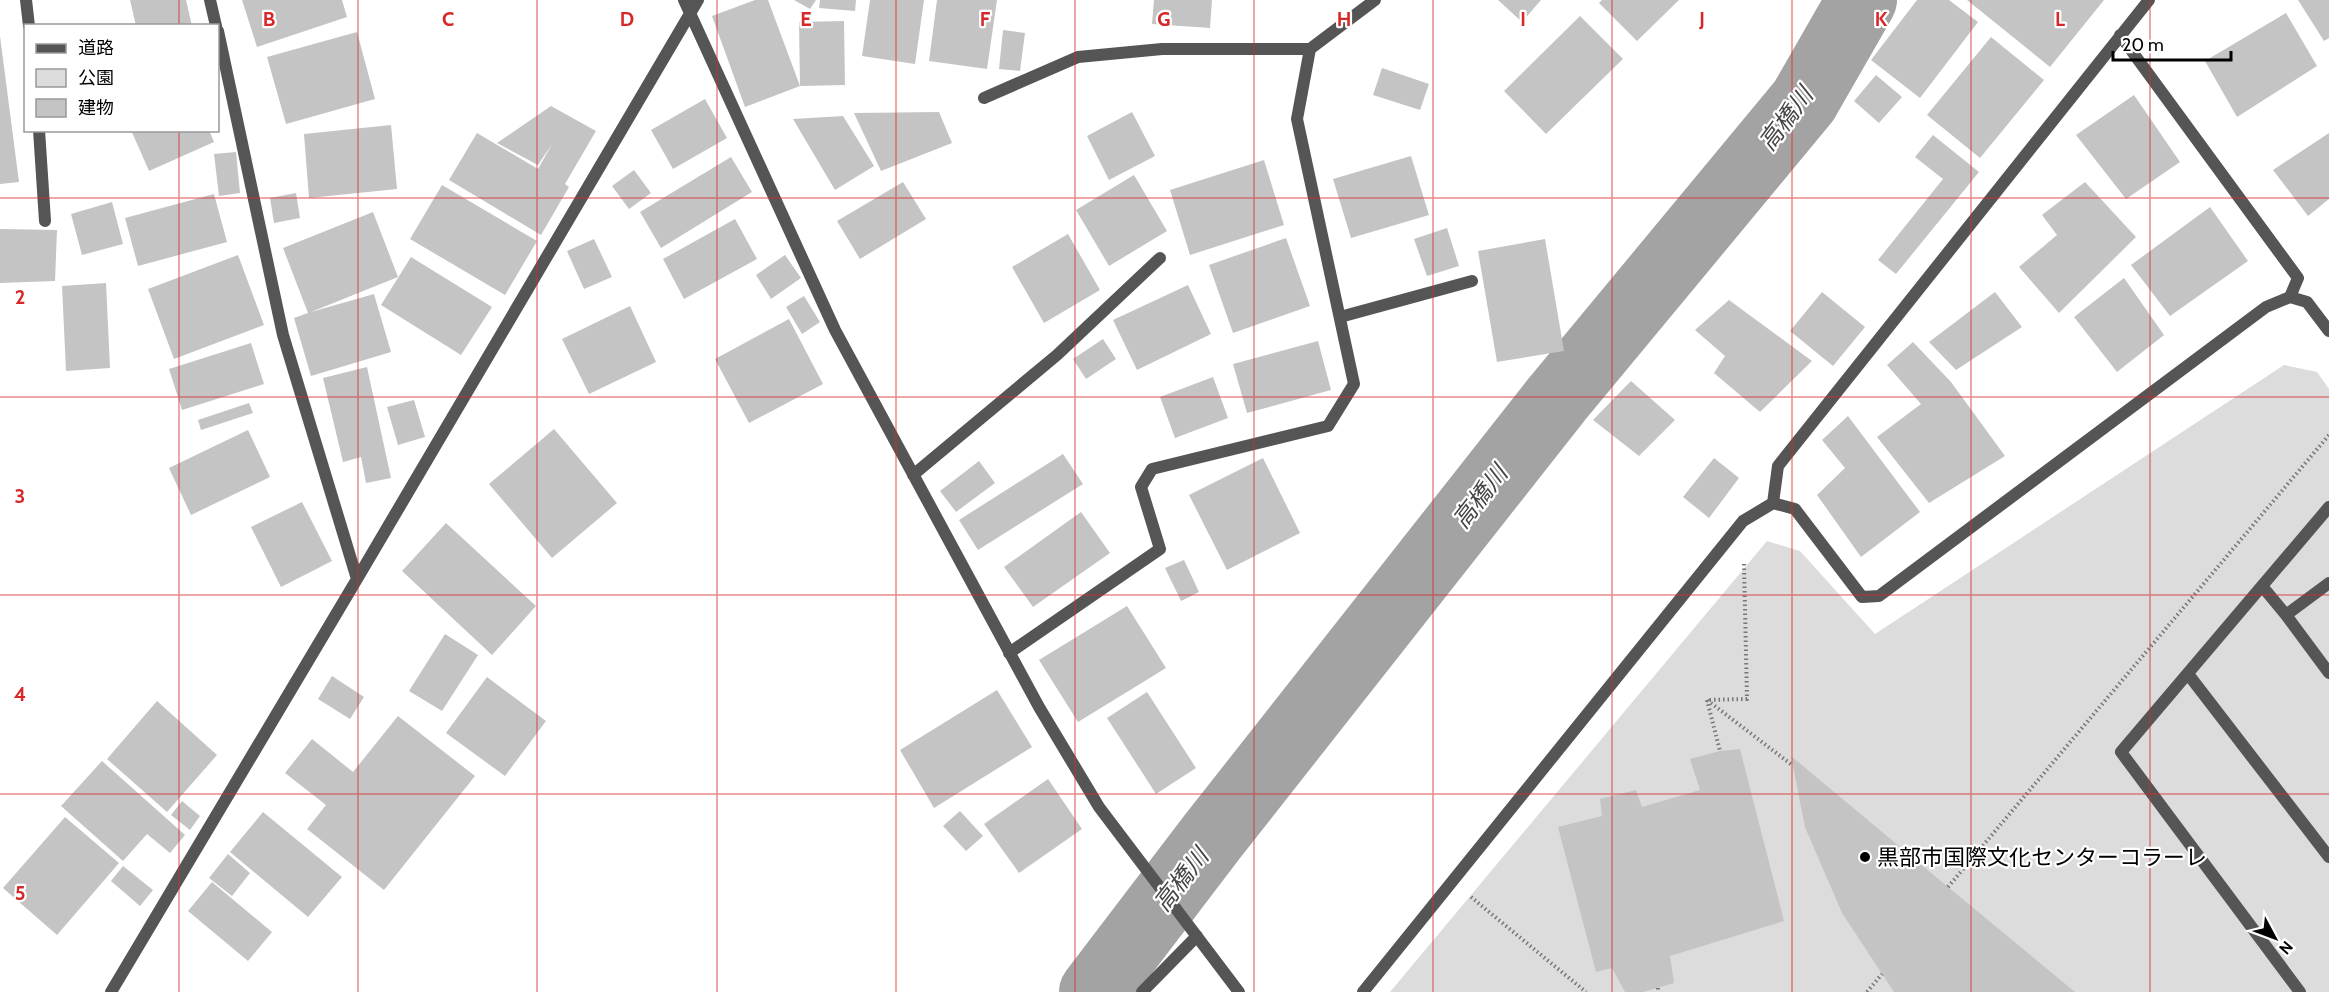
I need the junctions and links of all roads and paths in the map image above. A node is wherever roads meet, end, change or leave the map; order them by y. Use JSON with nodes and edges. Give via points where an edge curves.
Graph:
{"nodes":[{"id":1,"x":26,"y":0,"type":"edge"},
{"id":2,"x":210,"y":0,"type":"edge"},
{"id":3,"x":684,"y":0,"type":"edge"},
{"id":4,"x":698,"y":0,"type":"edge"},
{"id":5,"x":1375,"y":0,"type":"edge"},
{"id":6,"x":2148,"y":0,"type":"edge"},
{"id":7,"x":690,"y":12,"type":"junction"},
{"id":8,"x":29,"y":24,"type":"edge"},
{"id":9,"x":216,"y":24,"type":"edge"},
{"id":10,"x":2120,"y":35,"type":"junction"},
{"id":11,"x":219,"y":40,"type":"edge"},
{"id":12,"x":1310,"y":49,"type":"junction"},
{"id":13,"x":222,"y":69,"type":"edge"},
{"id":14,"x":984,"y":98,"type":"dead end"},
{"id":15,"x":39,"y":132,"type":"edge"},
{"id":16,"x":45,"y":221,"type":"dead end"},
{"id":17,"x":1160,"y":258,"type":"dead end"},
{"id":18,"x":1472,"y":282,"type":"dead end"},
{"id":19,"x":2290,"y":297,"type":"junction"},
{"id":20,"x":1340,"y":317,"type":"junction"},
{"id":21,"x":2329,"y":331,"type":"edge"},
{"id":22,"x":2329,"y":435,"type":"edge"},
{"id":23,"x":913,"y":475,"type":"junction"},
{"id":24,"x":1773,"y":503,"type":"junction"},
{"id":25,"x":2329,"y":507,"type":"edge"},
{"id":26,"x":1743,"y":521,"type":"junction"},
{"id":27,"x":357,"y":579,"type":"junction"},
{"id":28,"x":2329,"y":583,"type":"edge"},
{"id":29,"x":2262,"y":586,"type":"junction"},
{"id":30,"x":2286,"y":615,"type":"junction"},
{"id":31,"x":1009,"y":652,"type":"junction"},
{"id":32,"x":2329,"y":673,"type":"edge"},
{"id":33,"x":2188,"y":674,"type":"junction"},
{"id":34,"x":1707,"y":700,"type":"junction"},
{"id":35,"x":1720,"y":751,"type":"dead end"},
{"id":36,"x":1792,"y":765,"type":"dead end"},
{"id":37,"x":2329,"y":856,"type":"edge"},
{"id":38,"x":1452,"y":882,"type":"junction"},
{"id":39,"x":1948,"y":887,"type":"dead end"},
{"id":40,"x":1197,"y":936,"type":"junction"},
{"id":41,"x":1882,"y":974,"type":"dead end"},
{"id":42,"x":111,"y":992,"type":"edge"},
{"id":43,"x":1142,"y":992,"type":"edge"},
{"id":44,"x":1239,"y":992,"type":"edge"},
{"id":45,"x":1363,"y":992,"type":"edge"},
{"id":46,"x":1586,"y":992,"type":"edge"},
{"id":47,"x":1867,"y":992,"type":"edge"},
{"id":48,"x":2300,"y":992,"type":"edge"}],
"edges":[{"from":1,"to":8,"type":"street"},
{"from":2,"to":9,"type":"street"},
{"from":3,"to":7,"type":"street"},
{"from":4,"to":7,"type":"street"},
{"from":5,"to":12,"type":"street"},
{"from":6,"to":10,"type":"street"},
{"from":7,"to":23,"type":"street","via":[[835,330]]},
{"from":7,"to":27,"type":"street"},
{"from":10,"to":19,"type":"street","via":[[2298,278]]},
{"from":10,"to":24,"type":"street","via":[[1778,466]]},
{"from":11,"to":13,"type":"street"},
{"from":12,"to":14,"type":"street","via":[[1162,49],[1078,57]]},
{"from":12,"to":20,"type":"street","via":[[1297,120]]},
{"from":13,"to":27,"type":"street","via":[[283,335]]},
{"from":15,"to":16,"type":"street"},
{"from":17,"to":23,"type":"street","via":[[1057,356]]},
{"from":18,"to":20,"type":"street"},
{"from":19,"to":21,"type":"street","via":[[2307,302]]},
{"from":19,"to":24,"type":"street","via":[[2266,307],[1879,596],[1862,597],[1795,509]]},
{"from":20,"to":31,"type":"street","via":[[1354,384],[1328,426],[1152,469],[1142,487],[1160,549]]},
{"from":22,"to":39,"type":"path"},
{"from":23,"to":31,"type":"street"},
{"from":24,"to":26,"type":"street"},
{"from":25,"to":29,"type":"street"},
{"from":26,"to":34,"type":"path","via":[[1746,699]]},
{"from":26,"to":38,"type":"street"},
{"from":27,"to":42,"type":"street"},
{"from":28,"to":30,"type":"street"},
{"from":29,"to":30,"type":"street"},
{"from":29,"to":33,"type":"street"},
{"from":30,"to":32,"type":"street"},
{"from":31,"to":40,"type":"street","via":[[1099,807]]},
{"from":33,"to":37,"type":"street"},
{"from":33,"to":48,"type":"street","via":[[2121,752]]},
{"from":34,"to":35,"type":"path"},
{"from":34,"to":36,"type":"path"},
{"from":38,"to":45,"type":"street"},
{"from":38,"to":46,"type":"path"},
{"from":40,"to":43,"type":"street"},
{"from":40,"to":44,"type":"street"},
{"from":41,"to":47,"type":"path"}]}
